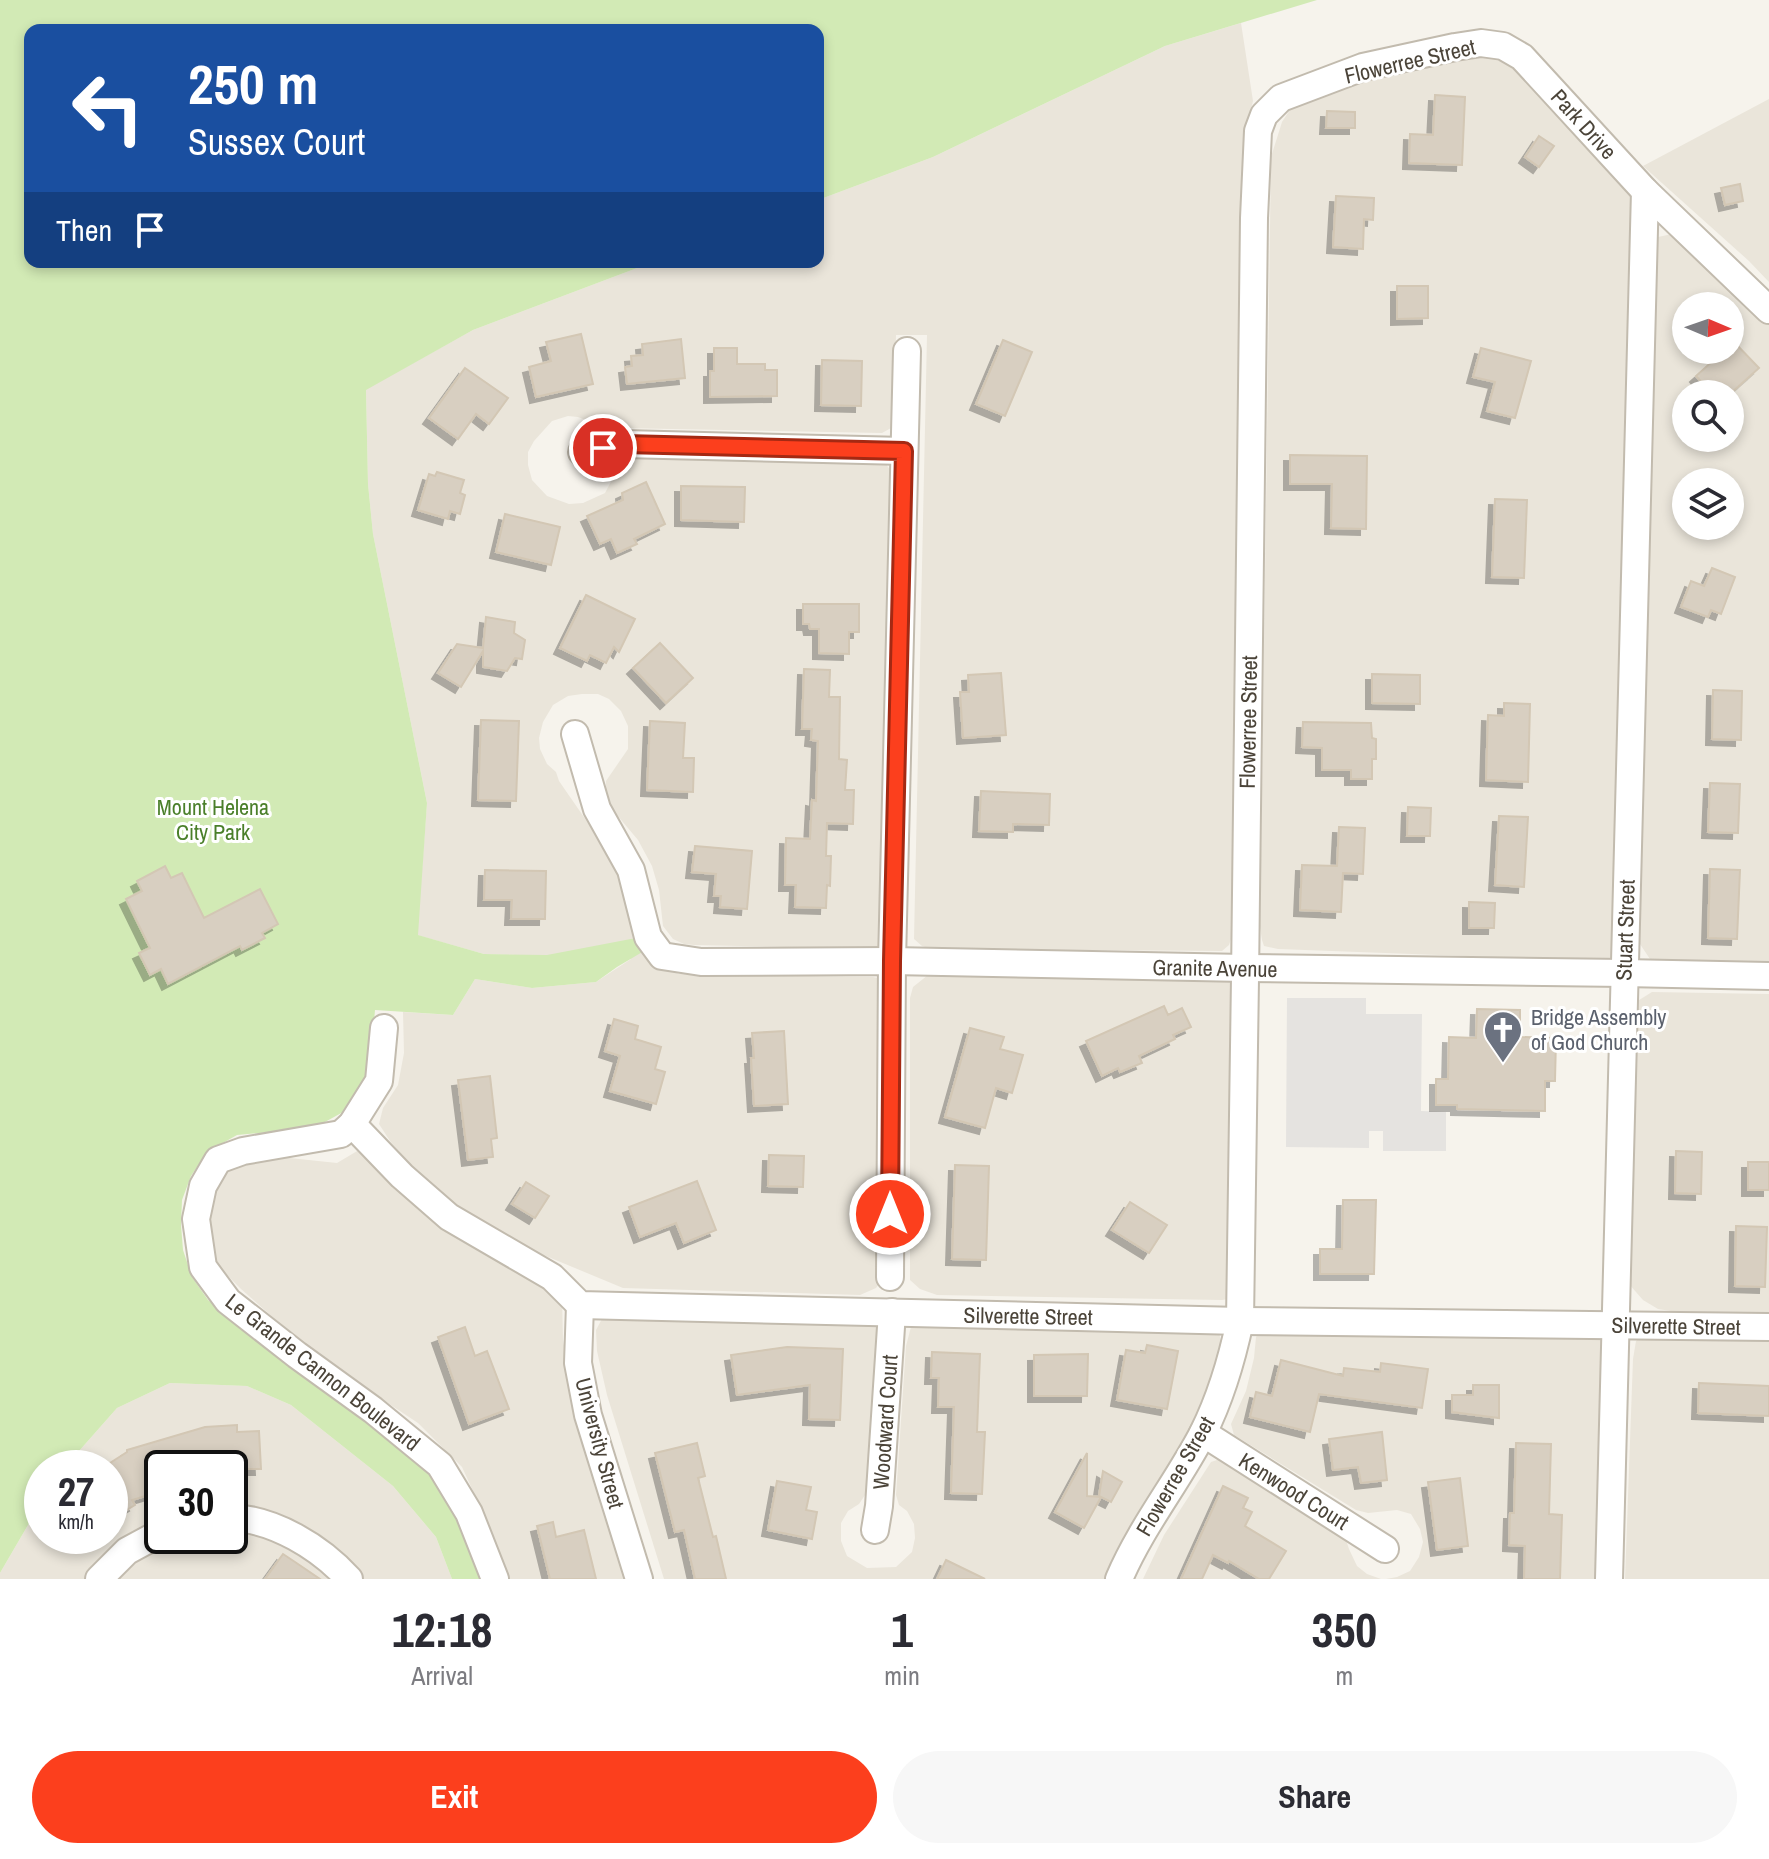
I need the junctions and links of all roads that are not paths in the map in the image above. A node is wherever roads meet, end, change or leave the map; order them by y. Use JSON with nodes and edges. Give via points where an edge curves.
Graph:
{"nodes":[{"id":1,"x":1522,"y":57,"type":"joint"},
{"id":2,"x":1645,"y":191,"type":"junction"},
{"id":3,"x":1769,"y":310,"type":"edge"},
{"id":4,"x":907,"y":351,"type":"dead end"},
{"id":5,"x":904,"y":451,"type":"junction"},
{"id":6,"x":582,"y":452,"type":"dead end"},
{"id":7,"x":575,"y":734,"type":"dead end"},
{"id":8,"x":892,"y":961,"type":"junction"},
{"id":9,"x":1245,"y":968,"type":"junction"},
{"id":10,"x":1624,"y":973,"type":"junction"},
{"id":11,"x":1769,"y":976,"type":"edge"},
{"id":12,"x":384,"y":1028,"type":"dead end"},
{"id":13,"x":352,"y":1124,"type":"junction"},
{"id":14,"x":890,"y":1277,"type":"dead end"},
{"id":15,"x":580,"y":1305,"type":"junction"},
{"id":16,"x":892,"y":1312,"type":"junction"},
{"id":17,"x":1240,"y":1321,"type":"junction"},
{"id":18,"x":1615,"y":1324,"type":"junction"},
{"id":19,"x":1769,"y":1327,"type":"edge"},
{"id":20,"x":1203,"y":1433,"type":"junction"},
{"id":21,"x":248,"y":1520,"type":"edge"},
{"id":22,"x":875,"y":1530,"type":"dead end"},
{"id":23,"x":144,"y":1542,"type":"edge"},
{"id":24,"x":1385,"y":1549,"type":"dead end"},
{"id":25,"x":99,"y":1579,"type":"edge"},
{"id":26,"x":349,"y":1579,"type":"edge"},
{"id":27,"x":495,"y":1579,"type":"edge"},
{"id":28,"x":639,"y":1579,"type":"edge"},
{"id":29,"x":1119,"y":1579,"type":"edge"},
{"id":30,"x":1609,"y":1579,"type":"edge"}],
"edges":[{"from":1,"to":2,"type":"street","name":"Park Drive"},
{"from":1,"to":9,"type":"street","name":"Flowerree Street","via":[[1503,46],[1481,43],[1363,67],[1281,98],[1264,115],[1258,131]]},
{"from":2,"to":3,"type":"street","name":"Park Drive"},
{"from":2,"to":10,"type":"street","name":"Stuart Street"},
{"from":4,"to":5,"type":"street"},
{"from":5,"to":6,"type":"street","via":[[624,444]]},
{"from":5,"to":8,"type":"street"},
{"from":7,"to":8,"type":"street","name":"Granite Avenue","via":[[597,809],[631,870],[648,937],[662,956],[701,962]]},
{"from":8,"to":9,"type":"street","name":"Granite Avenue"},
{"from":8,"to":14,"type":"street"},
{"from":9,"to":10,"type":"street","name":"Granite Avenue"},
{"from":9,"to":17,"type":"street","name":"Flowerree Street"},
{"from":10,"to":11,"type":"street","name":"Granite Avenue"},
{"from":10,"to":18,"type":"street","name":"Stuart Street"},
{"from":12,"to":13,"type":"street","via":[[379,1081]]},
{"from":13,"to":15,"type":"street","via":[[449,1217],[552,1277]]},
{"from":13,"to":27,"type":"street","name":"Le Grande Cannon Boulevard","via":[[341,1134],[218,1160],[203,1186],[196,1219],[203,1267],[228,1301],[440,1465],[469,1513]]},
{"from":15,"to":16,"type":"street","name":"Silverette Street"},
{"from":15,"to":28,"type":"street","name":"University Street","via":[[578,1363],[588,1415]]},
{"from":16,"to":17,"type":"street","name":"Silverette Street"},
{"from":16,"to":22,"type":"street","name":"Woodward Court"},
{"from":17,"to":18,"type":"street","name":"Silverette Street"},
{"from":17,"to":20,"type":"street","name":"Flowerree Street"},
{"from":18,"to":19,"type":"street","name":"Silverette Street"},
{"from":18,"to":30,"type":"street","name":"Stuart Street"},
{"from":20,"to":24,"type":"street","name":"Kenwood Court"},
{"from":20,"to":29,"type":"street","name":"Flowerree Street"},
{"from":21,"to":26,"type":"street","via":[[286,1531]]},
{"from":23,"to":25,"type":"street"}]}
